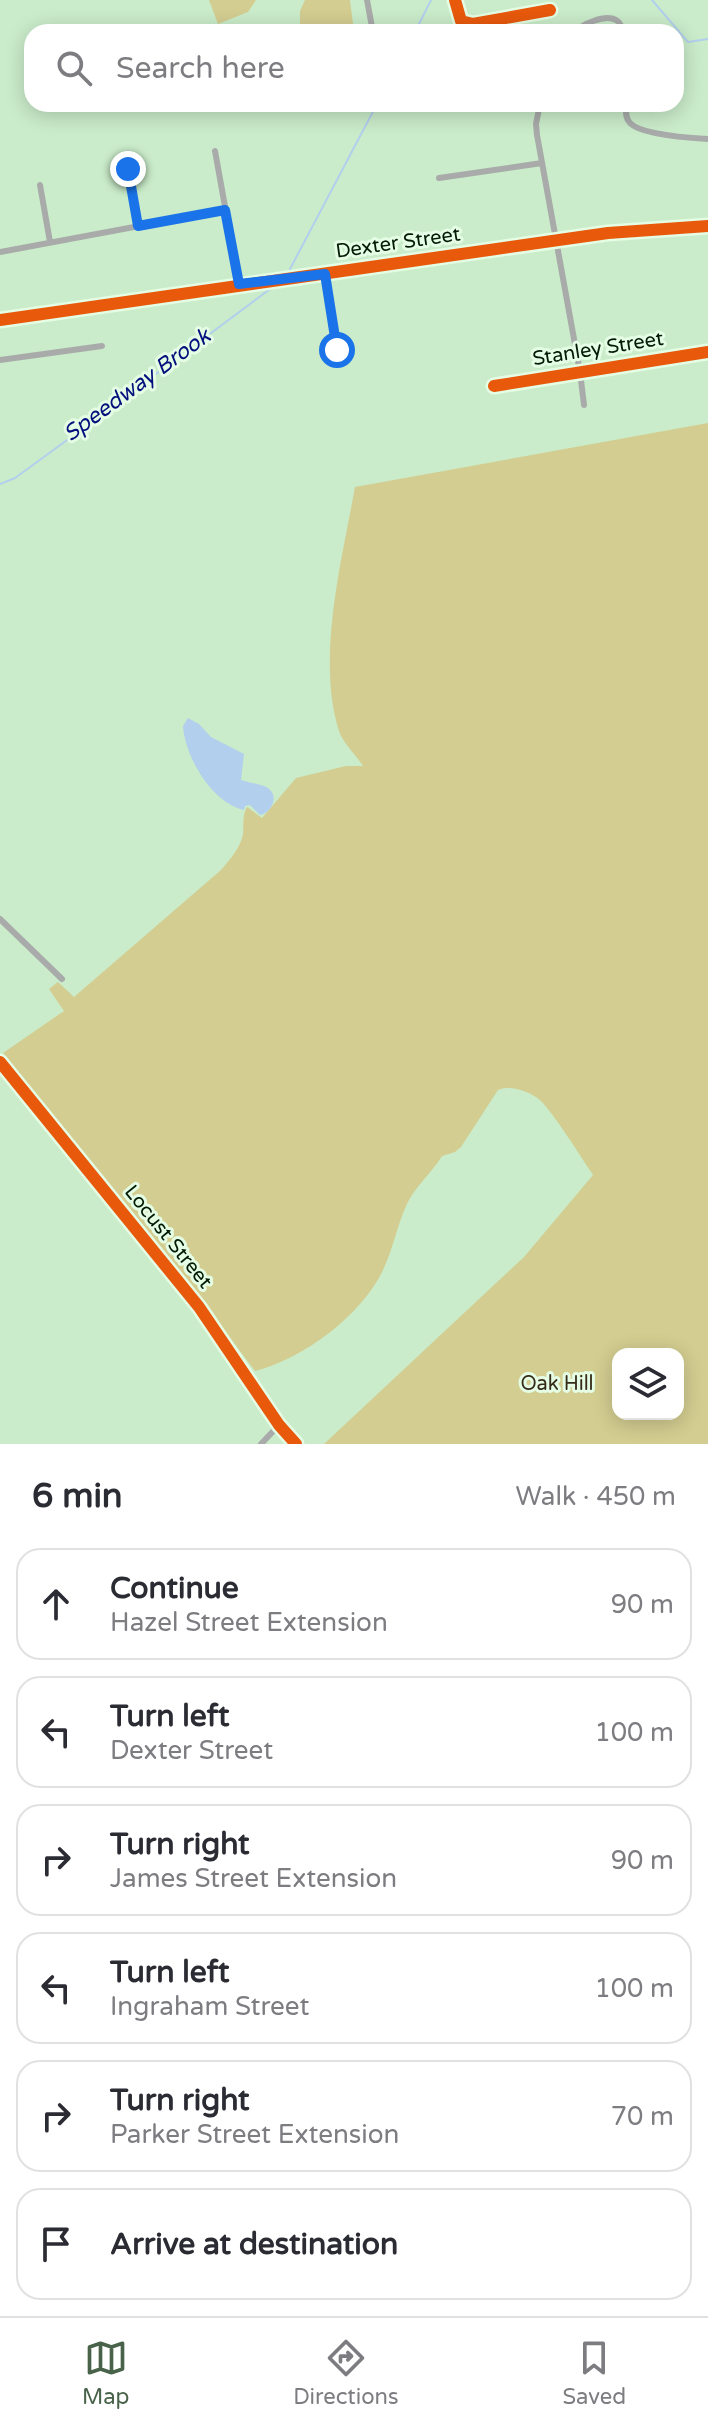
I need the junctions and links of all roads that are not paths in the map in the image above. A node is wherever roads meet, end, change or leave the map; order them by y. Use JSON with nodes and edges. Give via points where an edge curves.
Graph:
{"nodes":[{"id":1,"x":367,"y":0,"type":"edge"},
{"id":2,"x":455,"y":0,"type":"edge"},
{"id":3,"x":550,"y":10,"type":"dead end"},
{"id":4,"x":371,"y":24,"type":"edge"},
{"id":5,"x":586,"y":24,"type":"edge"},
{"id":6,"x":620,"y":24,"type":"edge"},
{"id":7,"x":538,"y":112,"type":"edge"},
{"id":8,"x":626,"y":112,"type":"edge"},
{"id":9,"x":708,"y":139,"type":"edge"},
{"id":10,"x":215,"y":151,"type":"dead end"},
{"id":11,"x":542,"y":163,"type":"junction"},
{"id":12,"x":128,"y":169,"type":"dead end"},
{"id":13,"x":439,"y":178,"type":"dead end"},
{"id":14,"x":40,"y":185,"type":"dead end"},
{"id":15,"x":225,"y":210,"type":"junction"},
{"id":16,"x":138,"y":226,"type":"junction"},
{"id":17,"x":708,"y":226,"type":"edge"},
{"id":18,"x":556,"y":241,"type":"junction"},
{"id":19,"x":50,"y":242,"type":"junction"},
{"id":20,"x":0,"y":252,"type":"edge"},
{"id":21,"x":325,"y":274,"type":"junction"},
{"id":22,"x":239,"y":284,"type":"junction"},
{"id":23,"x":0,"y":320,"type":"edge"},
{"id":24,"x":102,"y":346,"type":"dead end"},
{"id":25,"x":337,"y":350,"type":"dead end"},
{"id":26,"x":708,"y":352,"type":"edge"},
{"id":27,"x":0,"y":360,"type":"edge"},
{"id":28,"x":580,"y":372,"type":"junction"},
{"id":29,"x":494,"y":386,"type":"dead end"},
{"id":30,"x":584,"y":405,"type":"dead end"},
{"id":31,"x":0,"y":919,"type":"edge"},
{"id":32,"x":62,"y":979,"type":"dead end"},
{"id":33,"x":0,"y":1062,"type":"edge"},
{"id":34,"x":279,"y":1425,"type":"junction"},
{"id":35,"x":261,"y":1444,"type":"edge"},
{"id":36,"x":296,"y":1444,"type":"edge"}],
"edges":[{"from":1,"to":4,"type":"street"},
{"from":2,"to":3,"type":"street","via":[[461,21],[473,24]]},
{"from":5,"to":6,"type":"street","via":[[609,19]]},
{"from":7,"to":11,"type":"street"},
{"from":8,"to":9,"type":"street","via":[[636,127]]},
{"from":10,"to":15,"type":"street"},
{"from":11,"to":13,"type":"street"},
{"from":11,"to":18,"type":"street"},
{"from":12,"to":16,"type":"street"},
{"from":14,"to":19,"type":"street"},
{"from":15,"to":16,"type":"street"},
{"from":15,"to":22,"type":"street"},
{"from":16,"to":19,"type":"street"},
{"from":17,"to":18,"type":"street","name":"Dexter Street"},
{"from":18,"to":21,"type":"street","name":"Dexter Street"},
{"from":18,"to":28,"type":"street"},
{"from":19,"to":20,"type":"street"},
{"from":21,"to":22,"type":"street","name":"Dexter Street"},
{"from":21,"to":25,"type":"street"},
{"from":22,"to":23,"type":"street","name":"Dexter Street"},
{"from":24,"to":27,"type":"street"},
{"from":26,"to":28,"type":"street","name":"Stanley Street"},
{"from":28,"to":29,"type":"street","name":"Stanley Street"},
{"from":28,"to":30,"type":"street"},
{"from":31,"to":32,"type":"street"},
{"from":33,"to":34,"type":"street","name":"Locust Street","via":[[199,1307]]},
{"from":34,"to":35,"type":"street"},
{"from":34,"to":36,"type":"street","name":"Locust Street"}]}
